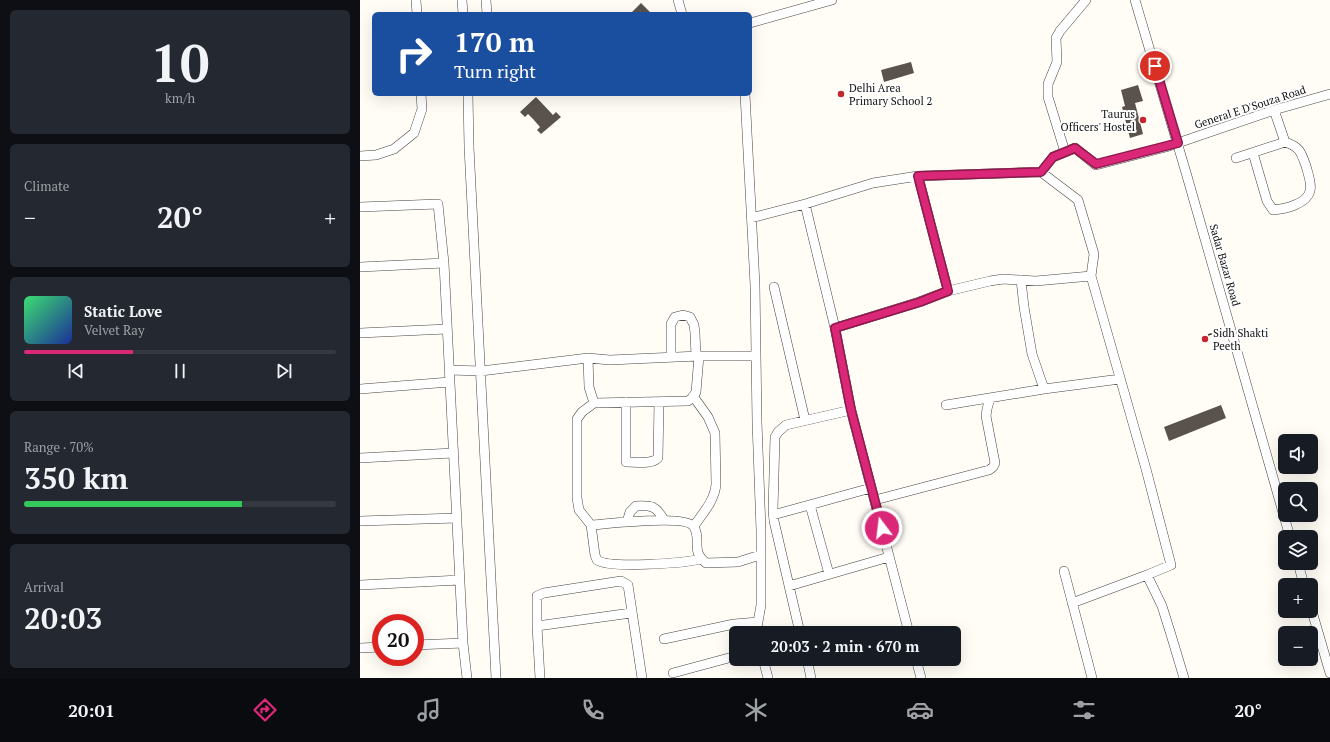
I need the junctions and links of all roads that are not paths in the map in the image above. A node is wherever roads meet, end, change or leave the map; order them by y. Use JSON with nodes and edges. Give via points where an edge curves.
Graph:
{"nodes":[{"id":1,"x":416,"y":0,"type":"edge"},
{"id":2,"x":462,"y":0,"type":"edge"},
{"id":3,"x":486,"y":0,"type":"edge"},
{"id":4,"x":678,"y":0,"type":"edge"},
{"id":5,"x":832,"y":0,"type":"edge"},
{"id":6,"x":1086,"y":0,"type":"edge"},
{"id":7,"x":1135,"y":0,"type":"edge"},
{"id":8,"x":417,"y":12,"type":"edge"},
{"id":9,"x":463,"y":12,"type":"edge"},
{"id":10,"x":486,"y":12,"type":"edge"},
{"id":11,"x":681,"y":12,"type":"edge"},
{"id":12,"x":752,"y":23,"type":"edge"},
{"id":13,"x":1330,"y":94,"type":"edge"},
{"id":14,"x":421,"y":96,"type":"edge"},
{"id":15,"x":468,"y":96,"type":"edge"},
{"id":16,"x":744,"y":96,"type":"edge"},
{"id":17,"x":1274,"y":110,"type":"junction"},
{"id":18,"x":1285,"y":142,"type":"junction"},
{"id":19,"x":1178,"y":143,"type":"junction"},
{"id":20,"x":1065,"y":152,"type":"junction"},
{"id":21,"x":1253,"y":153,"type":"junction"},
{"id":22,"x":360,"y":156,"type":"edge"},
{"id":23,"x":1236,"y":158,"type":"dead end"},
{"id":24,"x":1041,"y":172,"type":"junction"},
{"id":25,"x":918,"y":176,"type":"junction"},
{"id":26,"x":805,"y":204,"type":"junction"},
{"id":27,"x":360,"y":207,"type":"edge"},
{"id":28,"x":751,"y":218,"type":"junction"},
{"id":29,"x":444,"y":263,"type":"junction"},
{"id":30,"x":360,"y":267,"type":"edge"},
{"id":31,"x":1091,"y":276,"type":"junction"},
{"id":32,"x":1021,"y":280,"type":"junction"},
{"id":33,"x":774,"y":287,"type":"dead end"},
{"id":34,"x":948,"y":291,"type":"junction"},
{"id":35,"x":835,"y":328,"type":"junction"},
{"id":36,"x":447,"y":329,"type":"junction"},
{"id":37,"x":360,"y":333,"type":"edge"},
{"id":38,"x":698,"y":356,"type":"junction"},
{"id":39,"x":755,"y":356,"type":"junction"},
{"id":40,"x":671,"y":357,"type":"junction"},
{"id":41,"x":588,"y":358,"type":"junction"},
{"id":42,"x":449,"y":370,"type":"junction"},
{"id":43,"x":481,"y":371,"type":"junction"},
{"id":44,"x":1120,"y":380,"type":"junction"},
{"id":45,"x":450,"y":382,"type":"junction"},
{"id":46,"x":1044,"y":388,"type":"junction"},
{"id":47,"x":360,"y":389,"type":"edge"},
{"id":48,"x":693,"y":396,"type":"junction"},
{"id":49,"x":990,"y":398,"type":"junction"},
{"id":50,"x":626,"y":402,"type":"junction"},
{"id":51,"x":659,"y":402,"type":"junction"},
{"id":52,"x":594,"y":404,"type":"junction"},
{"id":53,"x":946,"y":406,"type":"dead end"},
{"id":54,"x":851,"y":410,"type":"junction"},
{"id":55,"x":805,"y":420,"type":"junction"},
{"id":56,"x":453,"y":453,"type":"junction"},
{"id":57,"x":360,"y":458,"type":"edge"},
{"id":58,"x":871,"y":488,"type":"junction"},
{"id":59,"x":875,"y":500,"type":"junction"},
{"id":60,"x":810,"y":505,"type":"junction"},
{"id":61,"x":773,"y":515,"type":"junction"},
{"id":62,"x":457,"y":518,"type":"junction"},
{"id":63,"x":360,"y":520,"type":"edge"},
{"id":64,"x":664,"y":520,"type":"junction"},
{"id":65,"x":627,"y":522,"type":"junction"},
{"id":66,"x":591,"y":525,"type":"junction"},
{"id":67,"x":694,"y":526,"type":"junction"},
{"id":68,"x":1288,"y":530,"type":"edge"},
{"id":69,"x":760,"y":555,"type":"junction"},
{"id":70,"x":889,"y":557,"type":"junction"},
{"id":71,"x":701,"y":559,"type":"junction"},
{"id":72,"x":1064,"y":570,"type":"dead end"},
{"id":73,"x":829,"y":574,"type":"junction"},
{"id":74,"x":1147,"y":575,"type":"junction"},
{"id":75,"x":460,"y":580,"type":"junction"},
{"id":76,"x":360,"y":585,"type":"edge"},
{"id":77,"x":789,"y":586,"type":"junction"},
{"id":78,"x":1072,"y":603,"type":"junction"},
{"id":79,"x":631,"y":613,"type":"junction"},
{"id":80,"x":1314,"y":618,"type":"edge"},
{"id":81,"x":758,"y":622,"type":"junction"},
{"id":82,"x":537,"y":626,"type":"junction"},
{"id":83,"x":758,"y":626,"type":"edge"},
{"id":84,"x":798,"y":626,"type":"edge"},
{"id":85,"x":907,"y":626,"type":"edge"},
{"id":86,"x":664,"y":639,"type":"dead end"},
{"id":87,"x":463,"y":643,"type":"junction"},
{"id":88,"x":424,"y":645,"type":"edge"},
{"id":89,"x":372,"y":647,"type":"edge"},
{"id":90,"x":360,"y":648,"type":"edge"},
{"id":91,"x":729,"y":658,"type":"edge"},
{"id":92,"x":764,"y":666,"type":"edge"},
{"id":93,"x":809,"y":666,"type":"edge"},
{"id":94,"x":918,"y":666,"type":"edge"},
{"id":95,"x":673,"y":672,"type":"dead end"},
{"id":96,"x":1330,"y":673,"type":"edge"},
{"id":97,"x":466,"y":678,"type":"edge"},
{"id":98,"x":496,"y":678,"type":"edge"},
{"id":99,"x":540,"y":678,"type":"edge"},
{"id":100,"x":642,"y":678,"type":"edge"},
{"id":101,"x":768,"y":678,"type":"edge"},
{"id":102,"x":812,"y":678,"type":"edge"},
{"id":103,"x":921,"y":678,"type":"edge"},
{"id":104,"x":1092,"y":678,"type":"edge"},
{"id":105,"x":1184,"y":678,"type":"edge"}],
"edges":[{"from":1,"to":8,"type":"street"},
{"from":2,"to":9,"type":"street"},
{"from":3,"to":10,"type":"street"},
{"from":4,"to":11,"type":"street"},
{"from":5,"to":12,"type":"street"},
{"from":6,"to":20,"type":"street","via":[[1056,38],[1057,62],[1048,84],[1048,97]]},
{"from":7,"to":19,"type":"street","name":"Sadar Bazar Road"},
{"from":13,"to":17,"type":"street","name":"General E D'Souza Road"},
{"from":14,"to":22,"type":"street","via":[[422,109],[414,133],[394,150]]},
{"from":15,"to":43,"type":"street"},
{"from":16,"to":28,"type":"street"},
{"from":17,"to":18,"type":"street"},
{"from":17,"to":19,"type":"street","name":"General E D'Souza Road"},
{"from":18,"to":21,"type":"street"},
{"from":18,"to":21,"type":"street","via":[[1295,145],[1300,151],[1310,178],[1310,191],[1297,204],[1285,209],[1273,210],[1267,201]]},
{"from":19,"to":20,"type":"street","name":"General E D'Souza Road","via":[[1096,164],[1075,148]]},
{"from":19,"to":68,"type":"street","name":"Sadar Bazar Road"},
{"from":20,"to":24,"type":"street","via":[[1053,157]]},
{"from":21,"to":23,"type":"street"},
{"from":24,"to":25,"type":"street"},
{"from":24,"to":31,"type":"street","via":[[1078,200],[1094,254]]},
{"from":25,"to":26,"type":"street","via":[[874,183]]},
{"from":25,"to":34,"type":"street"},
{"from":26,"to":28,"type":"street"},
{"from":26,"to":35,"type":"street"},
{"from":27,"to":29,"type":"street","via":[[438,204]]},
{"from":28,"to":39,"type":"street"},
{"from":29,"to":30,"type":"street"},
{"from":29,"to":36,"type":"street"},
{"from":31,"to":32,"type":"street"},
{"from":31,"to":44,"type":"street"},
{"from":32,"to":34,"type":"street","via":[[1003,279]]},
{"from":32,"to":46,"type":"street","via":[[1032,354]]},
{"from":33,"to":55,"type":"street"},
{"from":34,"to":35,"type":"street"},
{"from":35,"to":54,"type":"street"},
{"from":36,"to":37,"type":"street"},
{"from":36,"to":42,"type":"street"},
{"from":38,"to":39,"type":"street"},
{"from":38,"to":40,"type":"street"},
{"from":38,"to":40,"type":"street","via":[[694,325],[690,317],[683,315],[675,317],[671,324]]},
{"from":38,"to":48,"type":"street","via":[[696,392]]},
{"from":39,"to":69,"type":"street"},
{"from":40,"to":41,"type":"street","via":[[610,360]]},
{"from":41,"to":43,"type":"street"},
{"from":41,"to":52,"type":"street"},
{"from":42,"to":43,"type":"street"},
{"from":42,"to":45,"type":"street"},
{"from":43,"to":98,"type":"street"},
{"from":44,"to":46,"type":"street"},
{"from":44,"to":74,"type":"street","via":[[1171,565]]},
{"from":45,"to":47,"type":"street"},
{"from":45,"to":56,"type":"street"},
{"from":46,"to":49,"type":"street"},
{"from":48,"to":51,"type":"street","via":[[688,401]]},
{"from":48,"to":67,"type":"street","via":[[715,433],[716,484],[708,507]]},
{"from":49,"to":53,"type":"street"},
{"from":49,"to":59,"type":"street","via":[[986,416],[995,463],[993,467]]},
{"from":50,"to":51,"type":"street"},
{"from":50,"to":51,"type":"street","via":[[626,462],[648,462],[658,458]]},
{"from":50,"to":52,"type":"street"},
{"from":52,"to":66,"type":"street","via":[[582,412],[578,419],[578,505]]},
{"from":54,"to":55,"type":"street"},
{"from":54,"to":58,"type":"street"},
{"from":55,"to":61,"type":"street","via":[[781,427],[775,438]]},
{"from":56,"to":57,"type":"street"},
{"from":56,"to":62,"type":"street"},
{"from":58,"to":59,"type":"street"},
{"from":58,"to":60,"type":"street"},
{"from":59,"to":70,"type":"street"},
{"from":60,"to":61,"type":"street"},
{"from":60,"to":73,"type":"street"},
{"from":61,"to":77,"type":"street"},
{"from":62,"to":63,"type":"street"},
{"from":62,"to":75,"type":"street"},
{"from":64,"to":65,"type":"street"},
{"from":64,"to":65,"type":"street","via":[[655,508],[647,505],[636,506],[630,512]]},
{"from":64,"to":67,"type":"street","via":[[690,522]]},
{"from":65,"to":66,"type":"street"},
{"from":66,"to":71,"type":"street","via":[[595,555],[601,563],[647,564]]},
{"from":67,"to":71,"type":"street","via":[[697,552]]},
{"from":69,"to":71,"type":"street","via":[[738,562],[715,564],[706,563]]},
{"from":69,"to":81,"type":"street","via":[[761,605]]},
{"from":70,"to":73,"type":"street"},
{"from":70,"to":85,"type":"street"},
{"from":72,"to":78,"type":"street"},
{"from":73,"to":77,"type":"street"},
{"from":74,"to":78,"type":"street"},
{"from":74,"to":105,"type":"street","via":[[1162,606]]},
{"from":75,"to":76,"type":"street"},
{"from":75,"to":87,"type":"street"},
{"from":77,"to":84,"type":"street"},
{"from":78,"to":104,"type":"street"},
{"from":79,"to":82,"type":"street"},
{"from":79,"to":82,"type":"street","via":[[628,585],[621,581],[537,596]]},
{"from":79,"to":100,"type":"street"},
{"from":80,"to":96,"type":"street"},
{"from":81,"to":83,"type":"street"},
{"from":81,"to":86,"type":"street","via":[[734,624]]},
{"from":82,"to":99,"type":"street"},
{"from":87,"to":88,"type":"street"},
{"from":87,"to":97,"type":"street"},
{"from":89,"to":90,"type":"street"},
{"from":91,"to":95,"type":"street"},
{"from":92,"to":101,"type":"street"},
{"from":93,"to":102,"type":"street"},
{"from":94,"to":103,"type":"street"}]}
